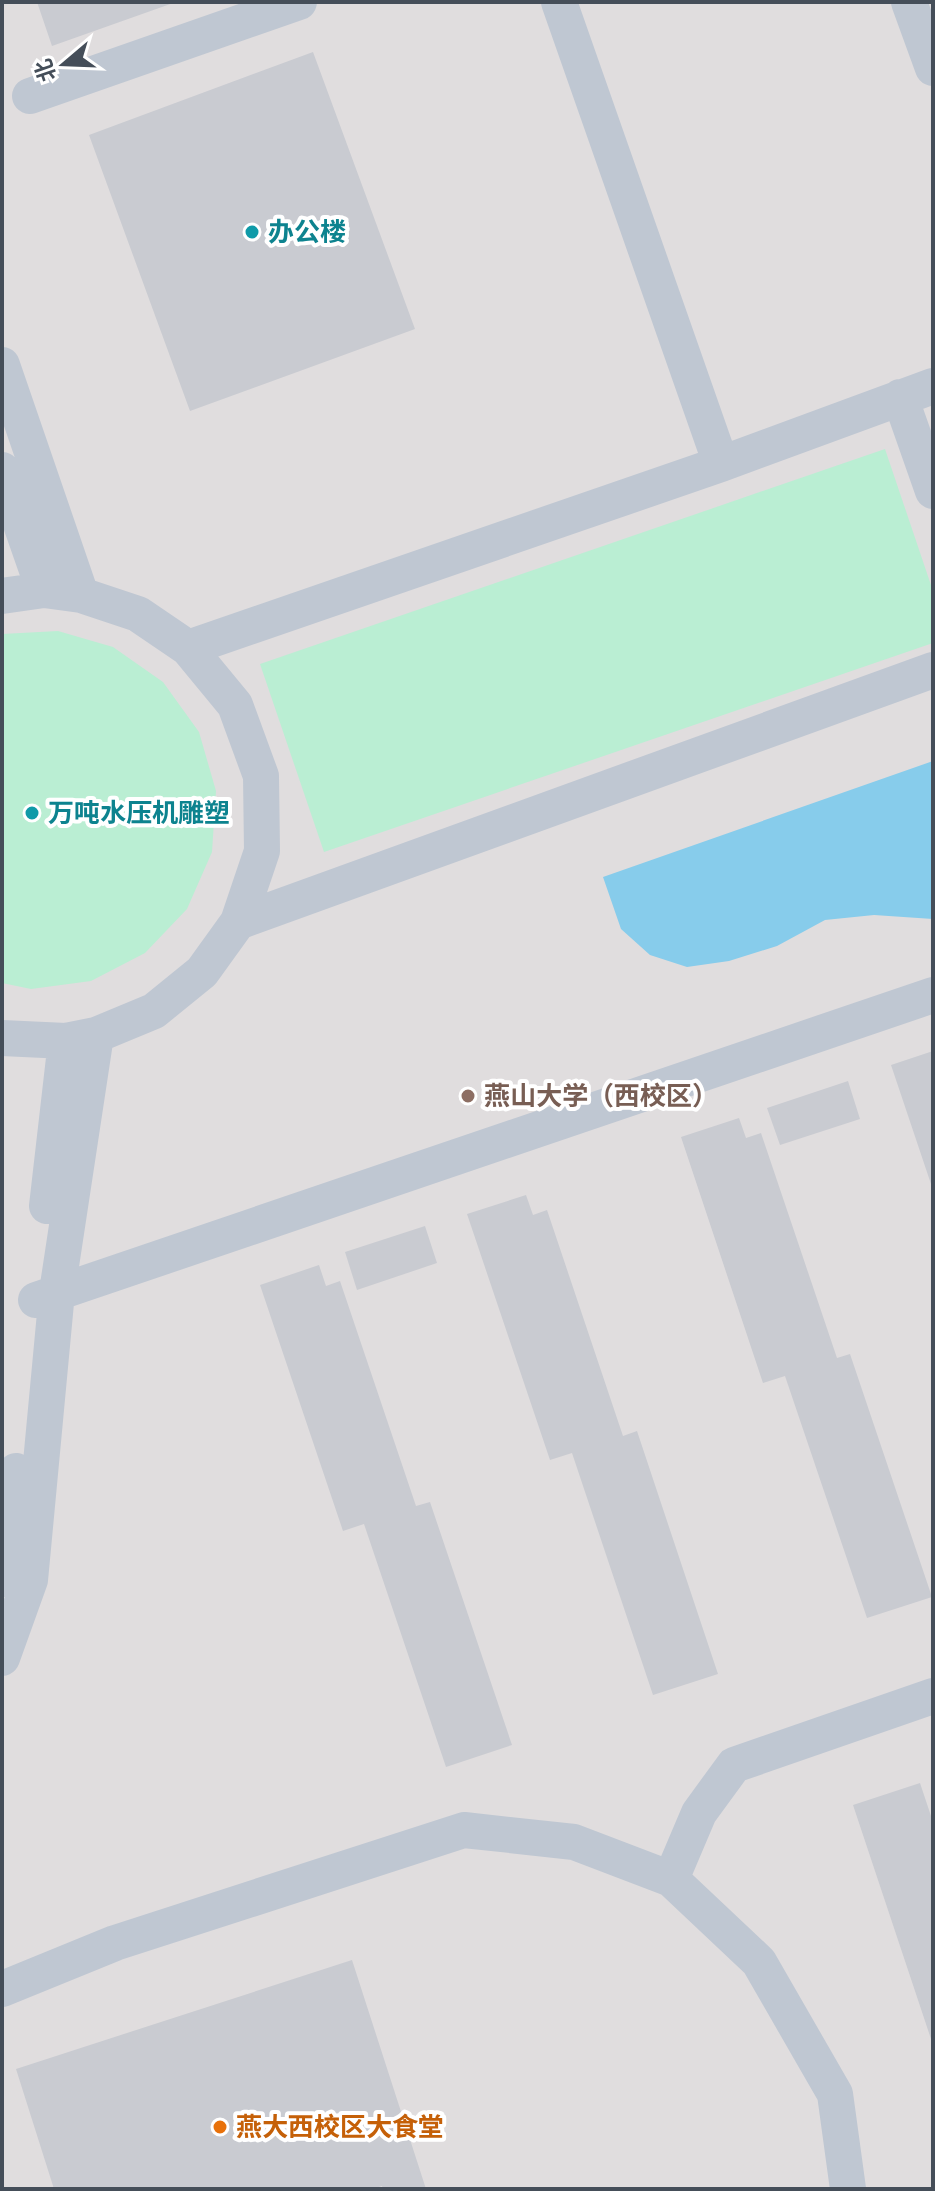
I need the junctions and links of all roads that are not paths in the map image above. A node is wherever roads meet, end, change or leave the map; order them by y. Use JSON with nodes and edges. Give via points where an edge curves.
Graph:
{"nodes":[{"id":1,"x":299,"y":2,"type":"edge"},
{"id":2,"x":559,"y":2,"type":"edge"},
{"id":3,"x":909,"y":2,"type":"edge"},
{"id":4,"x":933,"y":68,"type":"edge"},
{"id":5,"x":30,"y":96,"type":"dead end"},
{"id":6,"x":2,"y":365,"type":"edge"},
{"id":7,"x":916,"y":391,"type":"edge"},
{"id":8,"x":721,"y":464,"type":"junction"},
{"id":9,"x":2,"y":470,"type":"edge"},
{"id":10,"x":933,"y":491,"type":"edge"},
{"id":11,"x":44,"y":590,"type":"junction"},
{"id":12,"x":81,"y":595,"type":"junction"},
{"id":13,"x":2,"y":596,"type":"edge"},
{"id":14,"x":188,"y":648,"type":"junction"},
{"id":15,"x":933,"y":670,"type":"edge"},
{"id":16,"x":238,"y":922,"type":"junction"},
{"id":17,"x":933,"y":995,"type":"edge"},
{"id":18,"x":2,"y":1038,"type":"edge"},
{"id":19,"x":81,"y":1038,"type":"junction"},
{"id":20,"x":47,"y":1296,"type":"junction"},
{"id":21,"x":2,"y":1579,"type":"edge"},
{"id":22,"x":2,"y":1658,"type":"edge"},
{"id":23,"x":933,"y":1696,"type":"edge"},
{"id":24,"x":671,"y":1879,"type":"junction"},
{"id":25,"x":2,"y":1989,"type":"edge"},
{"id":26,"x":848,"y":2189,"type":"edge"}],
"edges":[{"from":1,"to":5,"type":"street"},
{"from":2,"to":8,"type":"street"},
{"from":3,"to":4,"type":"street"},
{"from":6,"to":12,"type":"street"},
{"from":7,"to":8,"type":"street"},
{"from":7,"to":10,"type":"street"},
{"from":8,"to":14,"type":"street"},
{"from":9,"to":11,"type":"street"},
{"from":11,"to":12,"type":"street"},
{"from":11,"to":13,"type":"street"},
{"from":12,"to":14,"type":"street","via":[[138,614]]},
{"from":14,"to":16,"type":"street","via":[[235,705],[261,776],[262,851]]},
{"from":15,"to":16,"type":"street"},
{"from":16,"to":19,"type":"street","via":[[202,972],[154,1011]]},
{"from":17,"to":20,"type":"street"},
{"from":18,"to":19,"type":"street"},
{"from":19,"to":20,"type":"street"},
{"from":20,"to":21,"type":"street"},
{"from":20,"to":22,"type":"street","via":[[30,1580]]},
{"from":23,"to":24,"type":"street","via":[[734,1765],[699,1813]]},
{"from":24,"to":25,"type":"street","via":[[574,1842],[464,1830],[115,1943]]},
{"from":24,"to":26,"type":"street","via":[[759,1962],[835,2094]]}]}
